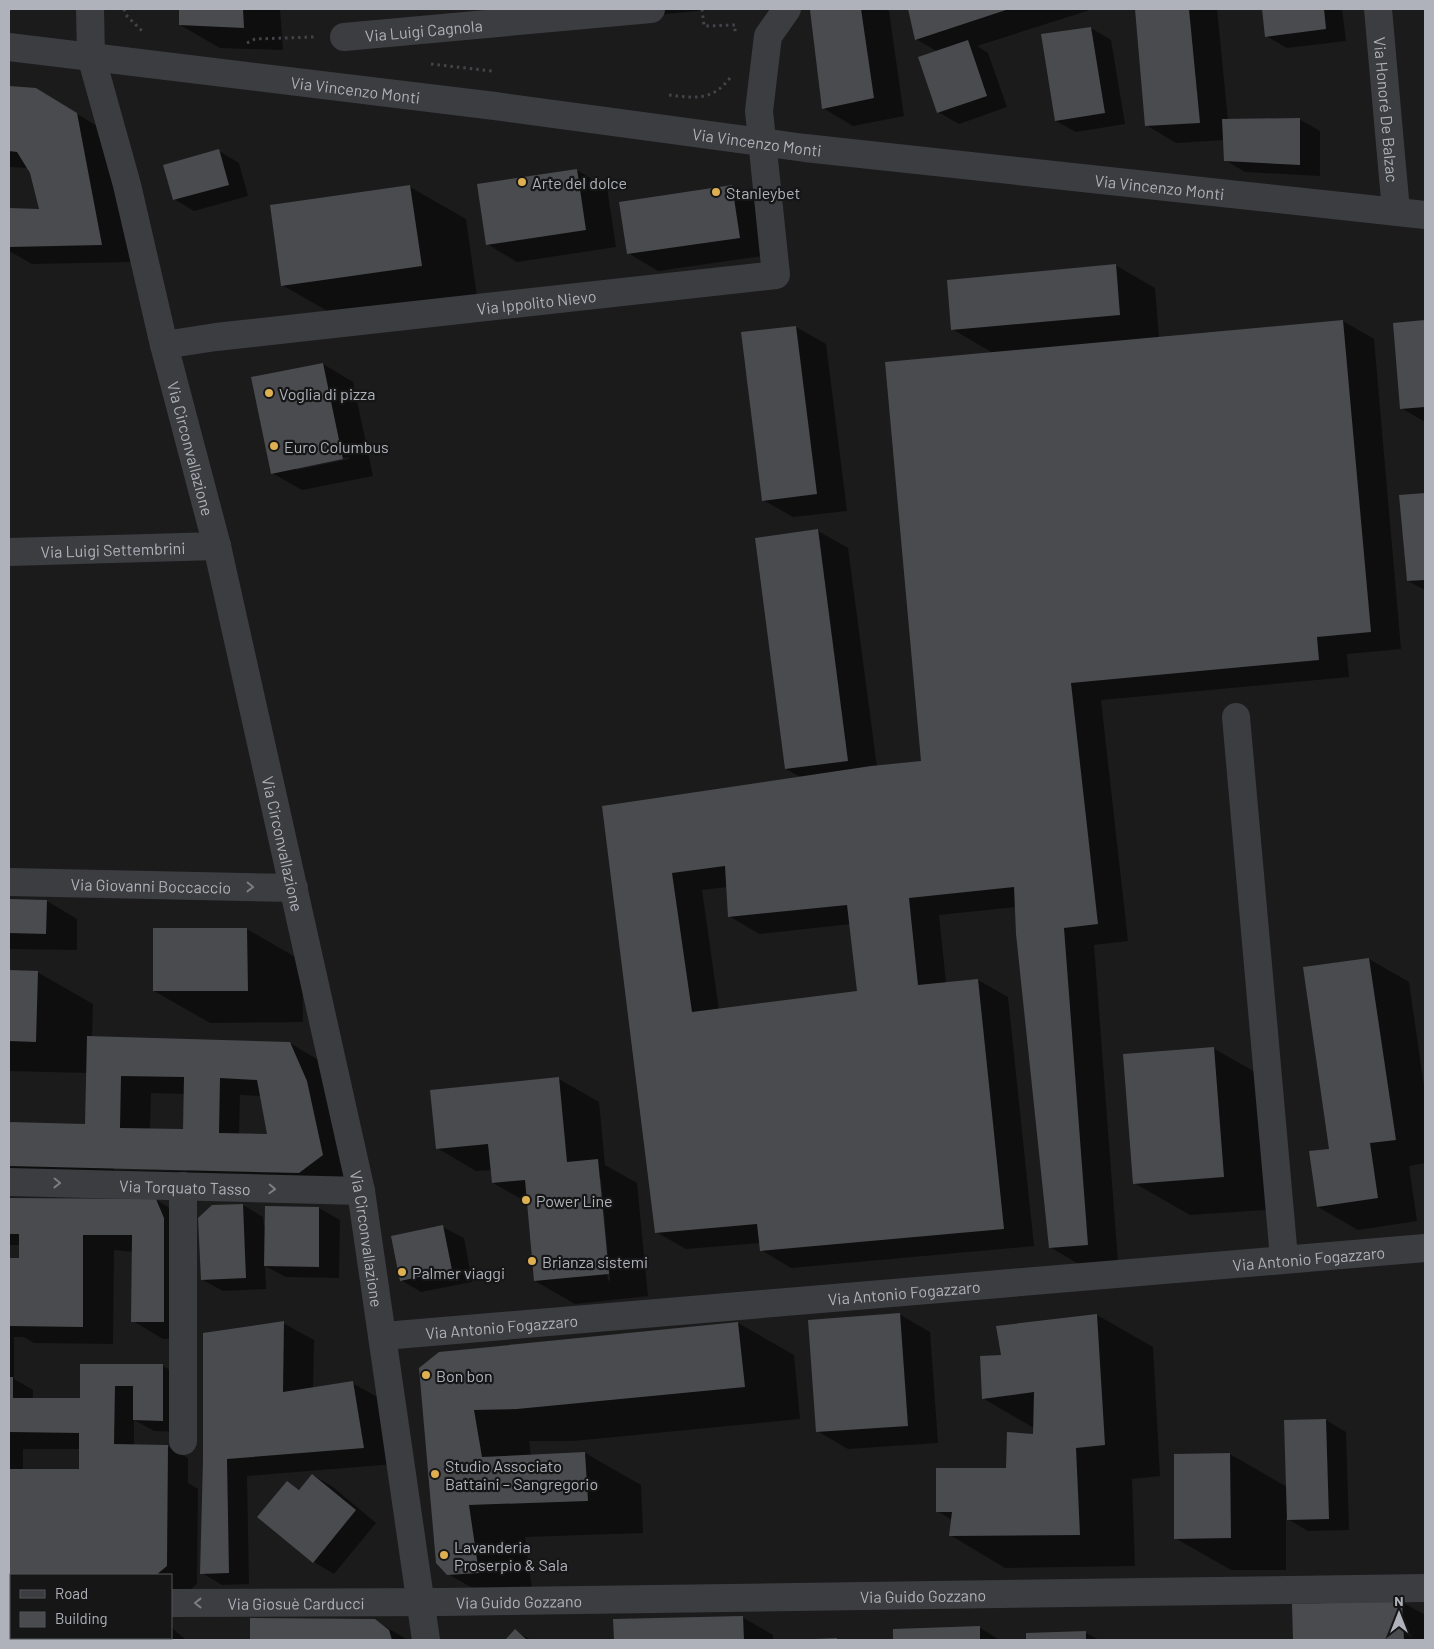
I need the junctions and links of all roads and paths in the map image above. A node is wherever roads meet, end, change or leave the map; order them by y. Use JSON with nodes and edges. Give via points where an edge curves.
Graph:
{"nodes":[{"id":1,"x":90,"y":9,"type":"edge"},
{"id":2,"x":651,"y":9,"type":"edge"},
{"id":3,"x":702,"y":9,"type":"edge"},
{"id":4,"x":787,"y":9,"type":"edge"},
{"id":5,"x":1378,"y":9,"type":"edge"},
{"id":6,"x":344,"y":37,"type":"joint"},
{"id":7,"x":736,"y":39,"type":"dead end"},
{"id":8,"x":9,"y":47,"type":"edge"},
{"id":9,"x":251,"y":47,"type":"dead end"},
{"id":10,"x":90,"y":56,"type":"junction"},
{"id":11,"x":426,"y":64,"type":"dead end"},
{"id":12,"x":499,"y":72,"type":"dead end"},
{"id":13,"x":731,"y":75,"type":"dead end"},
{"id":14,"x":660,"y":94,"type":"dead end"},
{"id":15,"x":764,"y":142,"type":"junction"},
{"id":16,"x":1396,"y":211,"type":"junction"},
{"id":17,"x":1425,"y":215,"type":"edge"},
{"id":18,"x":164,"y":345,"type":"junction"},
{"id":19,"x":217,"y":546,"type":"junction"},
{"id":20,"x":9,"y":552,"type":"edge"},
{"id":21,"x":1236,"y":717,"type":"dead end"},
{"id":22,"x":9,"y":882,"type":"edge"},
{"id":23,"x":294,"y":888,"type":"junction"},
{"id":24,"x":9,"y":1182,"type":"edge"},
{"id":25,"x":183,"y":1186,"type":"junction"},
{"id":26,"x":361,"y":1191,"type":"junction"},
{"id":27,"x":1425,"y":1248,"type":"edge"},
{"id":28,"x":1284,"y":1258,"type":"junction"},
{"id":29,"x":384,"y":1336,"type":"junction"},
{"id":30,"x":183,"y":1441,"type":"dead end"},
{"id":31,"x":1425,"y":1588,"type":"edge"},
{"id":32,"x":422,"y":1602,"type":"junction"},
{"id":33,"x":172,"y":1603,"type":"edge"},
{"id":34,"x":426,"y":1640,"type":"edge"}],
"edges":[{"from":1,"to":10,"type":"street","name":"Via Circonvallazione"},
{"from":2,"to":6,"type":"street","name":"Via Luigi Cagnola"},
{"from":3,"to":7,"type":"path","via":[[704,26],[734,26]]},
{"from":4,"to":15,"type":"street","via":[[768,36],[759,111]]},
{"from":5,"to":16,"type":"street","name":"Via Honoré De Balzac"},
{"from":6,"to":9,"type":"path","via":[[255,39],[242,46]]},
{"from":8,"to":10,"type":"street","name":"Via Vincenzo Monti"},
{"from":10,"to":15,"type":"street","name":"Via Vincenzo Monti"},
{"from":10,"to":18,"type":"street","name":"Via Circonvallazione","via":[[127,185]]},
{"from":11,"to":12,"type":"path"},
{"from":13,"to":14,"type":"path","via":[[722,89],[710,96]]},
{"from":15,"to":16,"type":"street","name":"Via Vincenzo Monti"},
{"from":15,"to":18,"type":"street","name":"Via Ippolito Nievo","via":[[776,275]]},
{"from":16,"to":17,"type":"street","name":"Via Vincenzo Monti"},
{"from":18,"to":19,"type":"street","name":"Via Circonvallazione"},
{"from":19,"to":20,"type":"street","name":"Via Luigi Settembrini"},
{"from":19,"to":23,"type":"street","name":"Via Circonvallazione"},
{"from":21,"to":28,"type":"street"},
{"from":22,"to":23,"type":"street","name":"Via Giovanni Boccaccio","one_way":true},
{"from":23,"to":26,"type":"street","name":"Via Circonvallazione"},
{"from":24,"to":25,"type":"street","name":"Via Torquato Tasso","one_way":true},
{"from":25,"to":26,"type":"street","name":"Via Torquato Tasso","one_way":true},
{"from":25,"to":30,"type":"street"},
{"from":26,"to":29,"type":"street","name":"Via Circonvallazione"},
{"from":27,"to":28,"type":"street","name":"Via Antonio Fogazzaro"},
{"from":28,"to":29,"type":"street","name":"Via Antonio Fogazzaro"},
{"from":29,"to":32,"type":"street","name":"Via Circonvallazione"},
{"from":31,"to":32,"type":"street","name":"Via Guido Gozzano"},
{"from":32,"to":33,"type":"street","name":"Via Giosuè Carducci","one_way":true},
{"from":32,"to":34,"type":"street","name":"Via Circonvallazione"}]}
